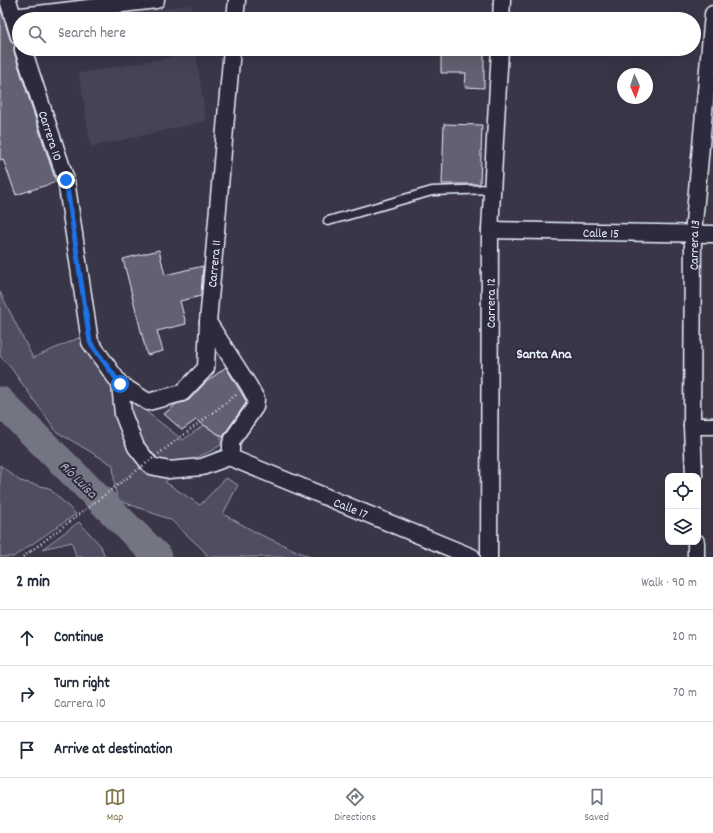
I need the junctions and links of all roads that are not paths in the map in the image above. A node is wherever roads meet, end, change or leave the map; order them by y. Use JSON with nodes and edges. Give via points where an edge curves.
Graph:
{"nodes":[{"id":1,"x":8,"y":0,"type":"edge"},
{"id":2,"x":156,"y":0,"type":"edge"},
{"id":3,"x":237,"y":0,"type":"edge"},
{"id":4,"x":502,"y":0,"type":"edge"},
{"id":5,"x":55,"y":12,"type":"edge"},
{"id":6,"x":236,"y":12,"type":"edge"},
{"id":7,"x":501,"y":12,"type":"edge"},
{"id":8,"x":12,"y":14,"type":"edge"},
{"id":9,"x":713,"y":14,"type":"edge"},
{"id":10,"x":25,"y":56,"type":"edge"},
{"id":11,"x":231,"y":56,"type":"edge"},
{"id":12,"x":500,"y":56,"type":"edge"},
{"id":13,"x":492,"y":189,"type":"junction"},
{"id":14,"x":328,"y":221,"type":"dead end"},
{"id":15,"x":490,"y":230,"type":"junction"},
{"id":16,"x":693,"y":234,"type":"junction"},
{"id":17,"x":713,"y":234,"type":"edge"},
{"id":18,"x":208,"y":322,"type":"junction"},
{"id":19,"x":120,"y":384,"type":"junction"},
{"id":20,"x":692,"y":426,"type":"junction"},
{"id":21,"x":713,"y":426,"type":"edge"},
{"id":22,"x":230,"y":458,"type":"junction"},
{"id":23,"x":694,"y":473,"type":"edge"},
{"id":24,"x":696,"y":545,"type":"edge"},
{"id":25,"x":472,"y":557,"type":"edge"},
{"id":26,"x":489,"y":557,"type":"edge"},
{"id":27,"x":696,"y":557,"type":"edge"}],
"edges":[{"from":1,"to":8,"type":"street"},
{"from":2,"to":5,"type":"street"},
{"from":3,"to":6,"type":"street"},
{"from":4,"to":7,"type":"street"},
{"from":9,"to":16,"type":"street","name":"Carrera 13"},
{"from":10,"to":19,"type":"street","name":"Carrera 10","via":[[66,180],[90,342]]},
{"from":11,"to":18,"type":"street","name":"Carrera 11"},
{"from":12,"to":13,"type":"street","name":"Carrera 12"},
{"from":13,"to":14,"type":"lane","via":[[432,191]]},
{"from":13,"to":15,"type":"street","name":"Carrera 12"},
{"from":15,"to":16,"type":"street","name":"Calle 15"},
{"from":15,"to":26,"type":"street","name":"Carrera 12"},
{"from":16,"to":17,"type":"street","name":"Calle 15"},
{"from":16,"to":20,"type":"street","name":"Carrera 13"},
{"from":18,"to":19,"type":"street","name":"Carrera 11","via":[[206,368],[182,393],[148,402]]},
{"from":18,"to":22,"type":"street","via":[[256,399],[255,407],[231,443]]},
{"from":19,"to":22,"type":"street","via":[[123,414],[136,447],[151,466],[169,470],[202,467]]},
{"from":20,"to":21,"type":"street"},
{"from":20,"to":23,"type":"street","name":"Carrera 13"},
{"from":22,"to":25,"type":"street","name":"Calle 17"},
{"from":24,"to":27,"type":"street"}]}
